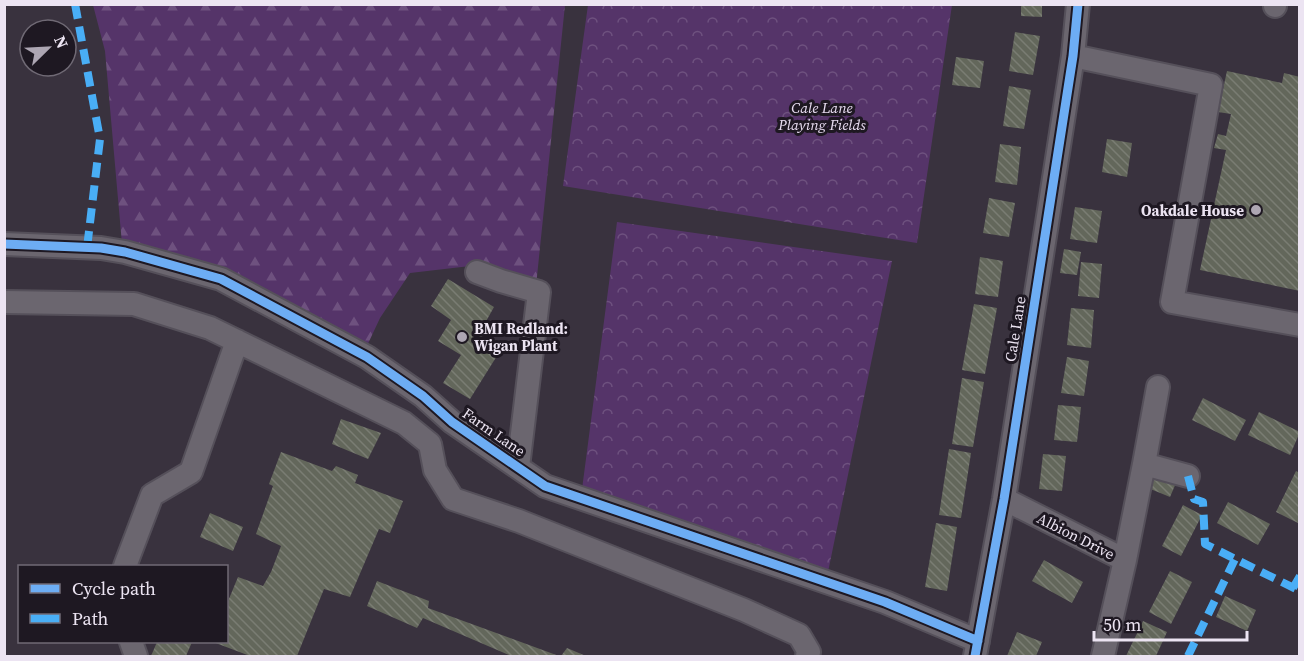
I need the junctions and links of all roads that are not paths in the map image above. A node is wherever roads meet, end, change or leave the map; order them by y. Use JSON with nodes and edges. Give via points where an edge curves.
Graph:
{"nodes":[{"id":1,"x":1078,"y":4,"type":"edge"},
{"id":2,"x":1073,"y":56,"type":"junction"},
{"id":3,"x":4,"y":244,"type":"edge"},
{"id":4,"x":477,"y":272,"type":"dead end"},
{"id":5,"x":5,"y":305,"type":"edge"},
{"id":6,"x":1299,"y":325,"type":"edge"},
{"id":7,"x":237,"y":341,"type":"junction"},
{"id":8,"x":1158,"y":387,"type":"dead end"},
{"id":9,"x":471,"y":435,"type":"junction"},
{"id":10,"x":430,"y":444,"type":"junction"},
{"id":11,"x":1144,"y":464,"type":"junction"},
{"id":12,"x":518,"y":467,"type":"junction"},
{"id":13,"x":1188,"y":476,"type":"dead end"},
{"id":14,"x":1004,"y":499,"type":"junction"},
{"id":15,"x":1125,"y":560,"type":"junction"},
{"id":16,"x":126,"y":565,"type":"edge"},
{"id":17,"x":977,"y":649,"type":"edge"},
{"id":18,"x":807,"y":657,"type":"edge"},
{"id":19,"x":1103,"y":657,"type":"edge"}],
"edges":[{"from":1,"to":2,"type":"street","name":"Cale Lane"},
{"from":2,"to":6,"type":"street","via":[[1211,85],[1172,302]]},
{"from":2,"to":14,"type":"street","name":"Cale Lane"},
{"from":3,"to":9,"type":"street","name":"Farm Lane","via":[[125,252],[221,279],[367,357]]},
{"from":4,"to":12,"type":"street","via":[[539,292]]},
{"from":5,"to":7,"type":"street","via":[[134,304],[210,328]]},
{"from":7,"to":10,"type":"street","via":[[404,423]]},
{"from":7,"to":16,"type":"street","via":[[191,472],[152,495]]},
{"from":8,"to":11,"type":"street"},
{"from":9,"to":10,"type":"street"},
{"from":9,"to":12,"type":"street","name":"Farm Lane"},
{"from":10,"to":18,"type":"street","via":[[435,470],[453,499],[744,610],[799,635],[809,652]]},
{"from":11,"to":13,"type":"street"},
{"from":11,"to":15,"type":"street"},
{"from":12,"to":17,"type":"street","name":"Farm Lane","via":[[545,486],[885,602]]},
{"from":14,"to":15,"type":"street","name":"Albion Drive"},
{"from":14,"to":17,"type":"street","name":"Cale Lane"},
{"from":15,"to":19,"type":"street","name":"Albion Drive"}]}
